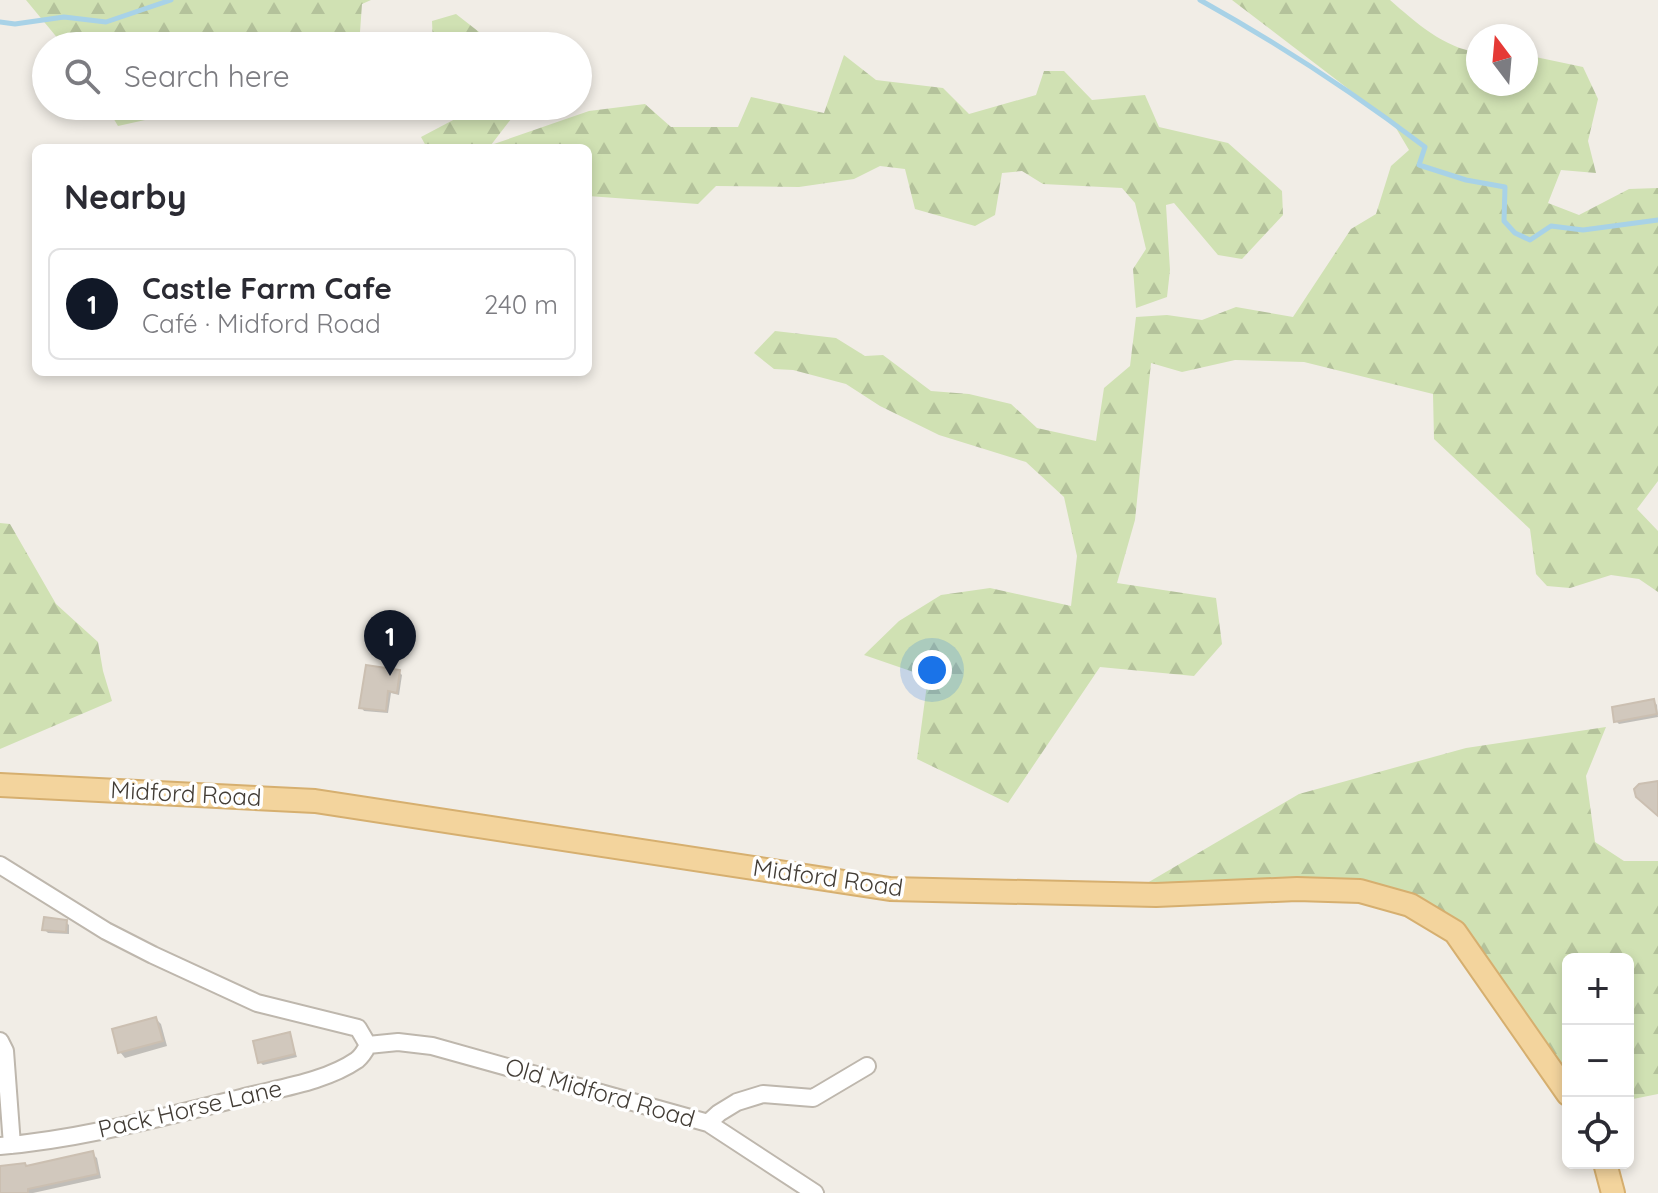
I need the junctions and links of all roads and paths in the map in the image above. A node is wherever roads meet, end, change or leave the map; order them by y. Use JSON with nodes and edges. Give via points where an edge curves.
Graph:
{"nodes":[{"id":1,"x":0,"y":785,"type":"edge"},
{"id":2,"x":0,"y":865,"type":"edge"},
{"id":3,"x":0,"y":1041,"type":"edge"},
{"id":4,"x":368,"y":1045,"type":"junction"},
{"id":5,"x":867,"y":1066,"type":"dead end"},
{"id":6,"x":1562,"y":1085,"type":"edge"},
{"id":7,"x":708,"y":1123,"type":"junction"},
{"id":8,"x":6,"y":1146,"type":"edge"},
{"id":9,"x":1607,"y":1169,"type":"edge"},
{"id":10,"x":815,"y":1193,"type":"edge"},
{"id":11,"x":1613,"y":1193,"type":"edge"}],
"edges":[{"from":1,"to":6,"type":"main road","name":"Midford Road","via":[[315,801],[890,889],[1156,895],[1360,891],[1410,905],[1455,932]]},
{"from":2,"to":4,"type":"street","via":[[153,955],[257,1003],[358,1028]]},
{"from":3,"to":8,"type":"street","via":[[5,1051]]},
{"from":4,"to":7,"type":"street","name":"Old Midford Road","via":[[432,1046]]},
{"from":4,"to":8,"type":"street","name":"Pack Horse Lane","via":[[356,1061],[295,1084],[116,1128]]},
{"from":5,"to":7,"type":"street","via":[[813,1098],[763,1094],[737,1102]]},
{"from":7,"to":10,"type":"street","name":"Old Midford Road"},
{"from":9,"to":11,"type":"main road"}]}
